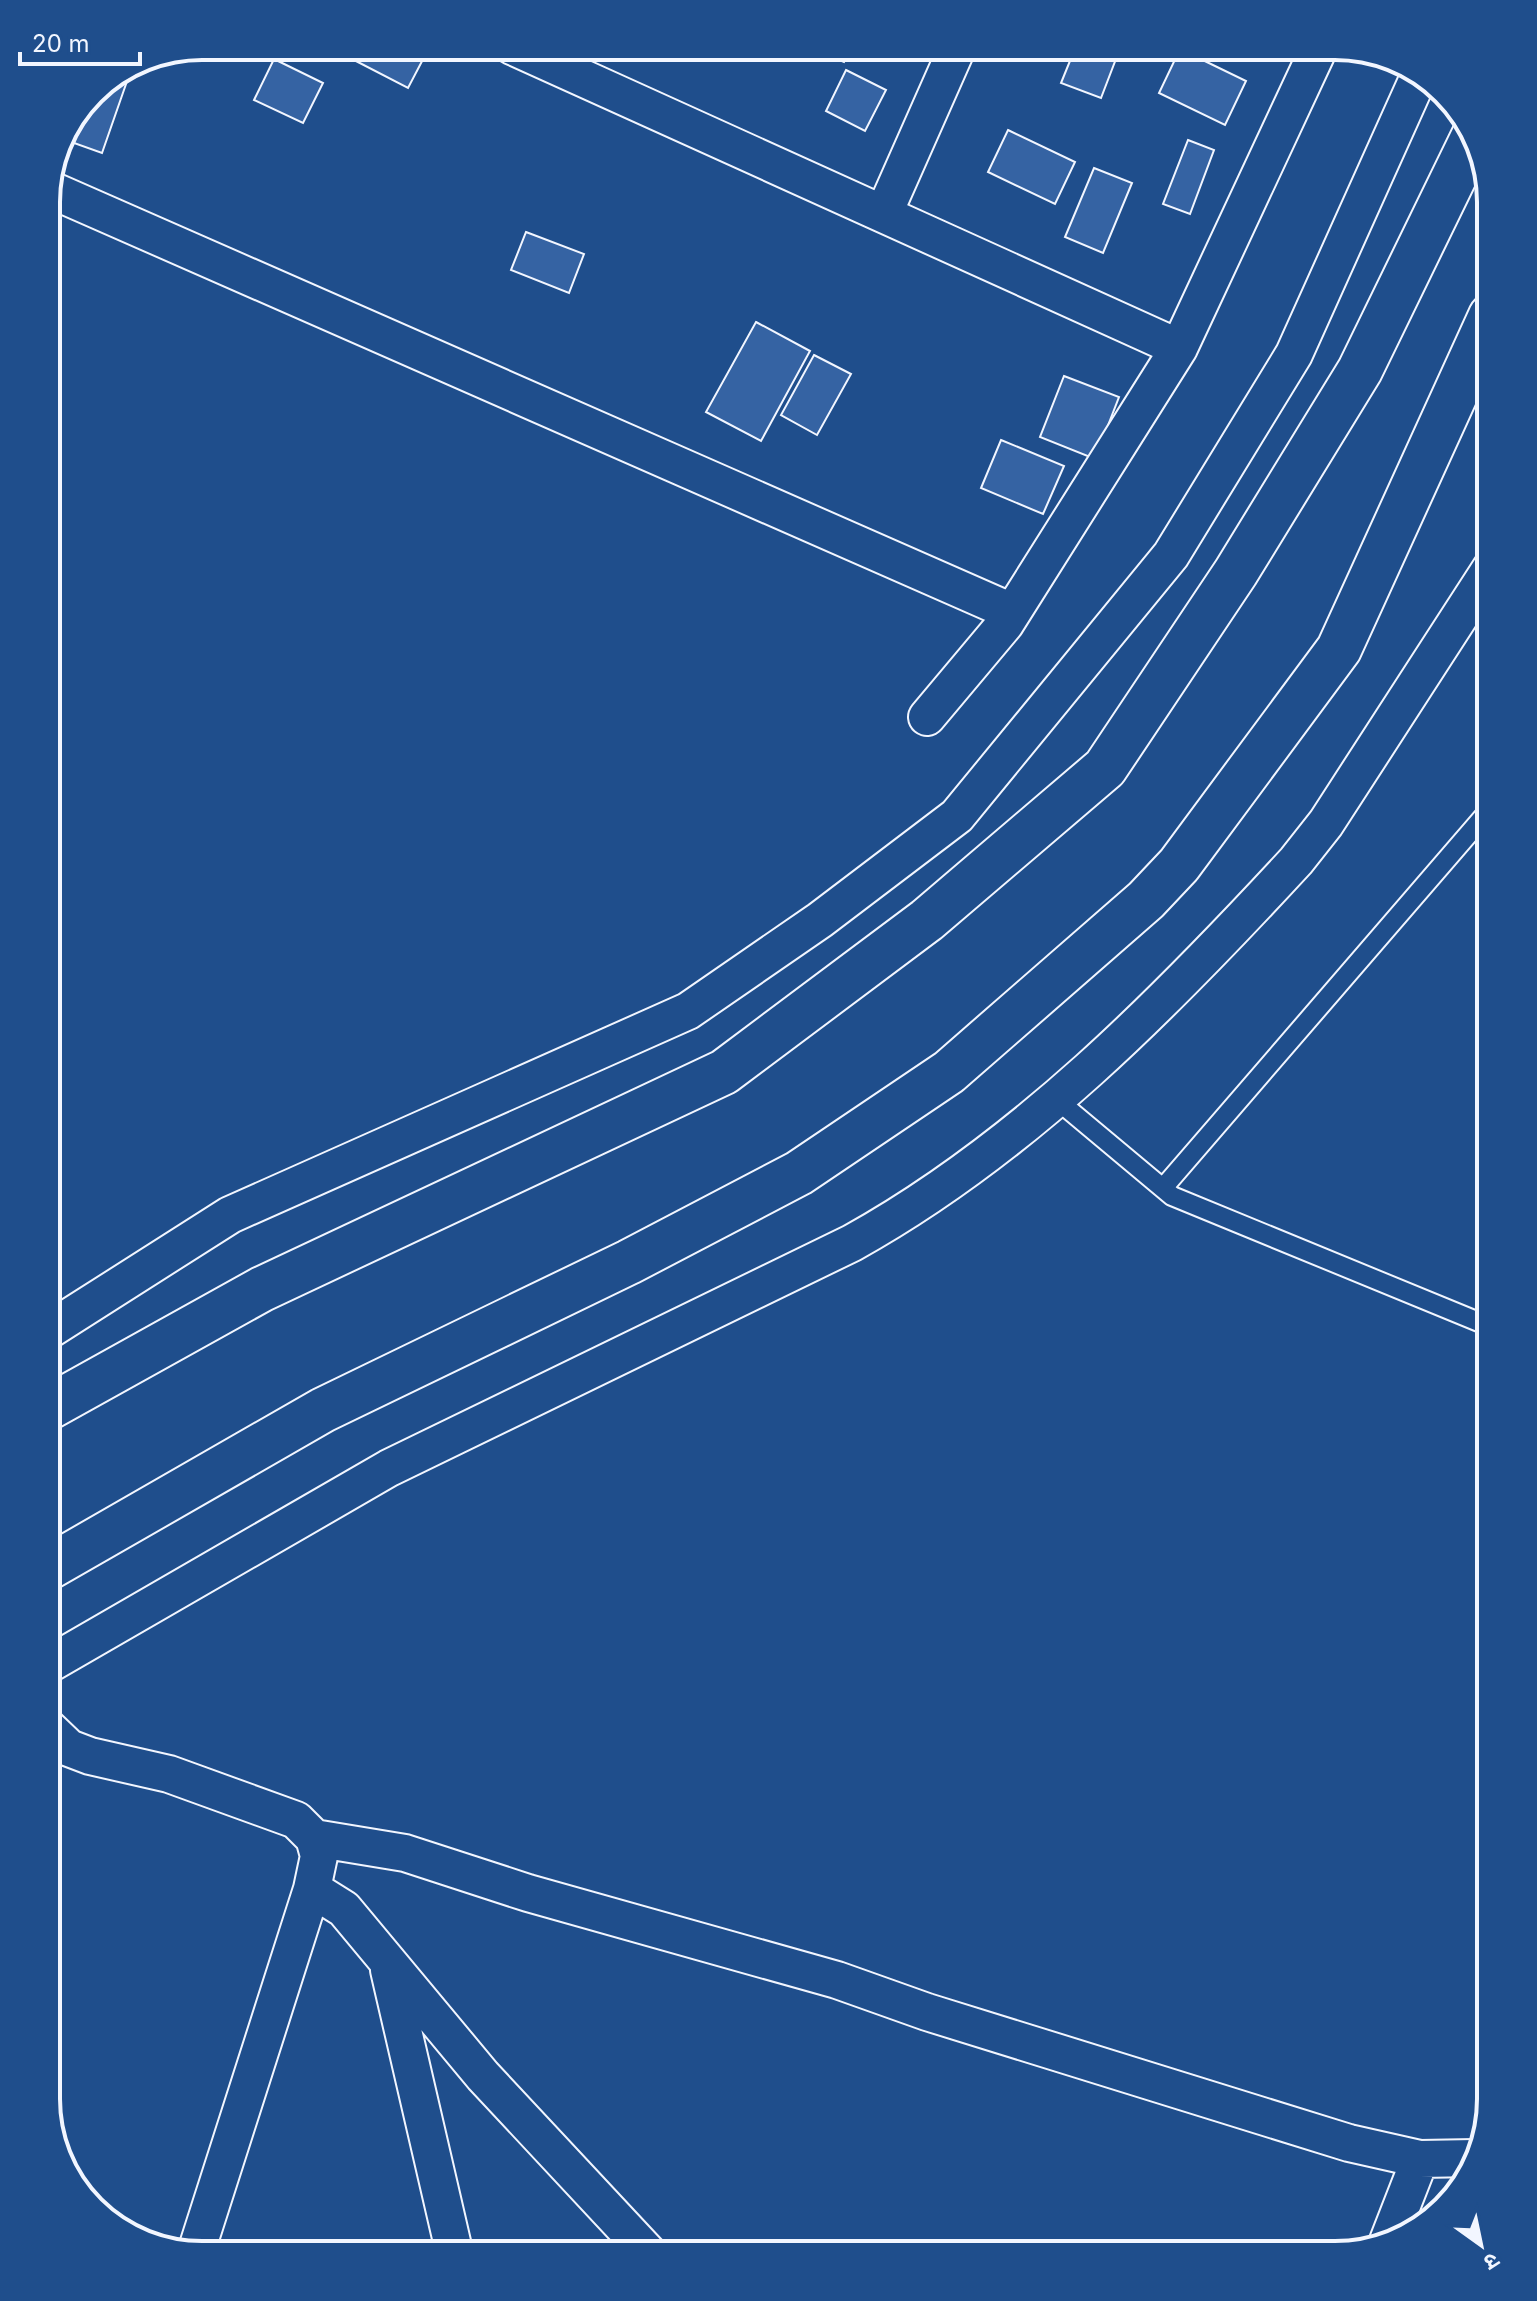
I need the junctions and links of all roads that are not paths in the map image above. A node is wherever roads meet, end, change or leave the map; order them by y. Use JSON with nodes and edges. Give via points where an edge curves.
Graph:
{"nodes":[{"id":1,"x":543,"y":60,"type":"edge"},
{"id":2,"x":952,"y":60,"type":"edge"},
{"id":3,"x":1313,"y":60,"type":"edge"},
{"id":4,"x":1415,"y":85,"type":"edge"},
{"id":5,"x":1467,"y":150,"type":"edge"},
{"id":6,"x":60,"y":194,"type":"edge"},
{"id":7,"x":884,"y":213,"type":"junction"},
{"id":8,"x":1477,"y":347,"type":"edge"},
{"id":9,"x":1179,"y":348,"type":"junction"},
{"id":10,"x":1477,"y":601,"type":"edge"},
{"id":11,"x":1012,"y":612,"type":"junction"},
{"id":12,"x":927,"y":717,"type":"dead end"},
{"id":13,"x":1477,"y":824,"type":"edge"},
{"id":14,"x":1056,"y":1099,"type":"junction"},
{"id":15,"x":1163,"y":1188,"type":"junction"},
{"id":16,"x":1477,"y":1321,"type":"edge"},
{"id":17,"x":60,"y":1323,"type":"edge"},
{"id":18,"x":60,"y":1401,"type":"edge"},
{"id":19,"x":60,"y":1561,"type":"edge"},
{"id":20,"x":60,"y":1658,"type":"edge"},
{"id":21,"x":60,"y":1739,"type":"edge"},
{"id":22,"x":314,"y":1838,"type":"junction"},
{"id":23,"x":312,"y":1889,"type":"junction"},
{"id":24,"x":388,"y":1965,"type":"junction"},
{"id":25,"x":1464,"y":2158,"type":"edge"},
{"id":26,"x":1420,"y":2159,"type":"junction"},
{"id":27,"x":1393,"y":2229,"type":"edge"},
{"id":28,"x":199,"y":2241,"type":"edge"},
{"id":29,"x":452,"y":2241,"type":"edge"},
{"id":30,"x":637,"y":2241,"type":"edge"}],
"edges":[{"from":1,"to":7,"type":"street"},
{"from":2,"to":7,"type":"street"},
{"from":3,"to":9,"type":"street"},
{"from":4,"to":17,"type":"street","via":[[1294,354],[1171,555],[957,816],[688,1011],[230,1215]]},
{"from":5,"to":18,"type":"street","via":[[1360,370],[1236,572],[1105,768],[927,920],[724,1072],[262,1289]]},
{"from":6,"to":11,"type":"street"},
{"from":7,"to":9,"type":"street"},
{"from":8,"to":19,"type":"street","via":[[1339,649],[1307,695],[1179,865],[983,1045],[799,1173],[323,1410]]},
{"from":9,"to":11,"type":"street"},
{"from":10,"to":14,"type":"street","via":[[1296,861]]},
{"from":11,"to":12,"type":"street"},
{"from":13,"to":15,"type":"lane"},
{"from":14,"to":15,"type":"lane"},
{"from":14,"to":20,"type":"street","via":[[903,1215],[389,1468]]},
{"from":15,"to":16,"type":"lane"},
{"from":21,"to":22,"type":"street","via":[[69,1748],[169,1774],[296,1820]]},
{"from":22,"to":23,"type":"street","via":[[319,1856]]},
{"from":22,"to":26,"type":"street","via":[[405,1853],[837,1980],[1349,2143]]},
{"from":23,"to":24,"type":"street","via":[[344,1909]]},
{"from":23,"to":28,"type":"street"},
{"from":24,"to":29,"type":"street"},
{"from":24,"to":30,"type":"street"},
{"from":25,"to":26,"type":"street"},
{"from":26,"to":27,"type":"street"}]}
